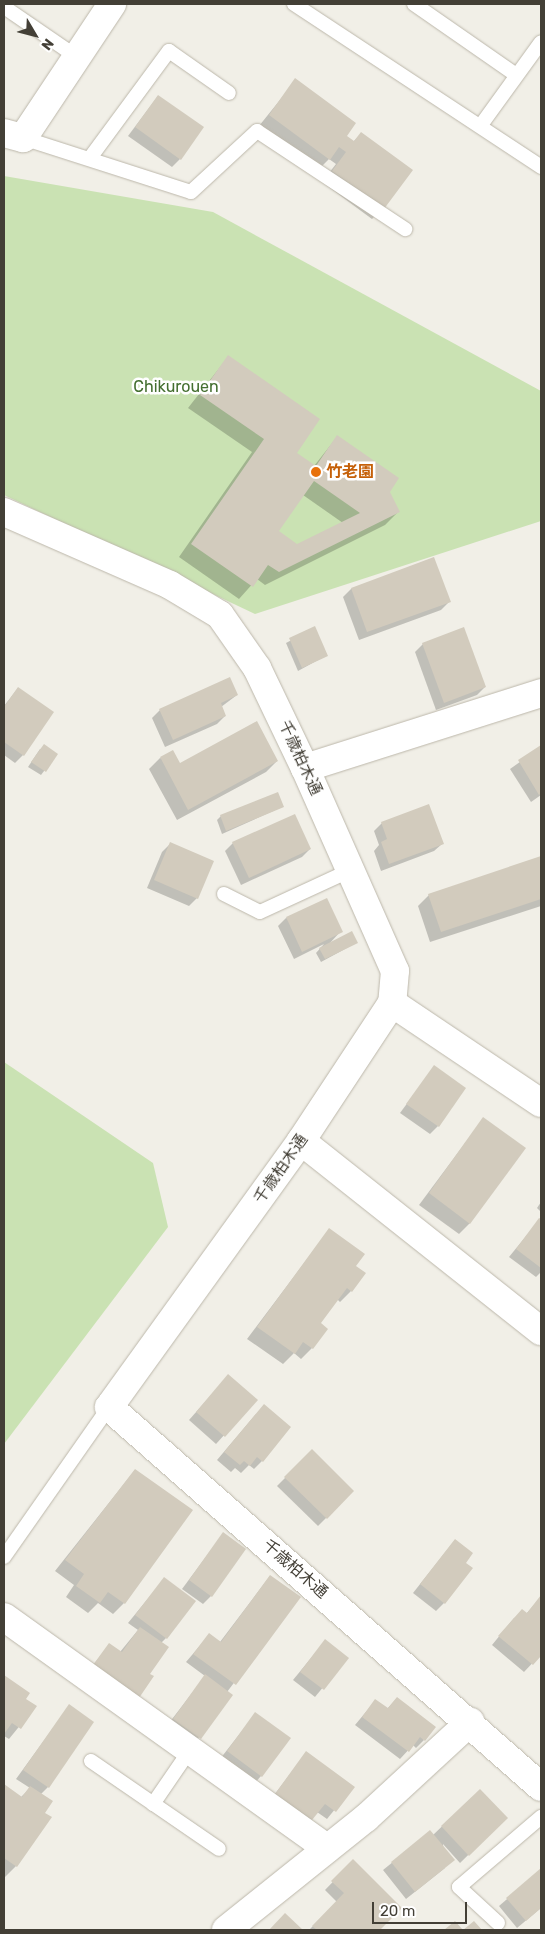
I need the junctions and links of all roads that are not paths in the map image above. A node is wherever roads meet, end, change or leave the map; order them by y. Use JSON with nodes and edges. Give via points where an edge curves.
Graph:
{"nodes":[{"id":1,"x":112,"y":4,"type":"edge"},
{"id":2,"x":294,"y":4,"type":"edge"},
{"id":3,"x":414,"y":4,"type":"edge"},
{"id":4,"x":4,"y":7,"type":"edge"},
{"id":5,"x":541,"y":42,"type":"edge"},
{"id":6,"x":77,"y":57,"type":"junction"},
{"id":7,"x":516,"y":75,"type":"junction"},
{"id":8,"x":230,"y":93,"type":"dead end"},
{"id":9,"x":481,"y":125,"type":"junction"},
{"id":10,"x":13,"y":136,"type":"edge"},
{"id":11,"x":90,"y":158,"type":"junction"},
{"id":12,"x":541,"y":167,"type":"edge"},
{"id":13,"x":405,"y":229,"type":"dead end"},
{"id":14,"x":4,"y":512,"type":"edge"},
{"id":15,"x":541,"y":693,"type":"edge"},
{"id":16,"x":305,"y":768,"type":"junction"},
{"id":17,"x":351,"y":870,"type":"junction"},
{"id":18,"x":224,"y":894,"type":"dead end"},
{"id":19,"x":392,"y":1002,"type":"junction"},
{"id":20,"x":541,"y":1103,"type":"edge"},
{"id":21,"x":301,"y":1141,"type":"junction"},
{"id":22,"x":541,"y":1331,"type":"edge"},
{"id":23,"x":109,"y":1407,"type":"junction"},
{"id":24,"x":5,"y":1554,"type":"edge"},
{"id":25,"x":4,"y":1617,"type":"edge"},
{"id":26,"x":470,"y":1722,"type":"junction"},
{"id":27,"x":190,"y":1750,"type":"junction"},
{"id":28,"x":91,"y":1761,"type":"dead end"},
{"id":29,"x":541,"y":1787,"type":"edge"},
{"id":30,"x":153,"y":1804,"type":"junction"},
{"id":31,"x":541,"y":1817,"type":"edge"},
{"id":32,"x":327,"y":1848,"type":"junction"},
{"id":33,"x":219,"y":1849,"type":"dead end"},
{"id":34,"x":498,"y":1924,"type":"dead end"},
{"id":35,"x":226,"y":1930,"type":"edge"}],
"edges":[{"from":1,"to":6,"type":"street"},
{"from":2,"to":9,"type":"lane"},
{"from":3,"to":7,"type":"lane"},
{"from":4,"to":6,"type":"lane"},
{"from":5,"to":7,"type":"lane"},
{"from":6,"to":10,"type":"street"},
{"from":7,"to":9,"type":"lane"},
{"from":8,"to":11,"type":"lane","via":[[169,51]]},
{"from":9,"to":12,"type":"lane"},
{"from":10,"to":11,"type":"lane"},
{"from":11,"to":13,"type":"lane","via":[[191,192],[257,131]]},
{"from":14,"to":16,"type":"street","name":"千歳柏木通","via":[[170,585],[220,615],[257,668]]},
{"from":15,"to":16,"type":"street"},
{"from":16,"to":17,"type":"street","name":"千歳柏木通"},
{"from":17,"to":18,"type":"lane","via":[[260,912]]},
{"from":17,"to":19,"type":"street","name":"千歳柏木通","via":[[395,971]]},
{"from":19,"to":20,"type":"street"},
{"from":19,"to":21,"type":"street","name":"千歳柏木通"},
{"from":21,"to":22,"type":"street"},
{"from":21,"to":23,"type":"street","name":"千歳柏木通"},
{"from":23,"to":24,"type":"lane"},
{"from":23,"to":26,"type":"street","name":"千歳柏木通"},
{"from":25,"to":27,"type":"street"},
{"from":26,"to":29,"type":"street","name":"千歳柏木通"},
{"from":26,"to":32,"type":"street","via":[[420,1771]]},
{"from":27,"to":30,"type":"lane"},
{"from":27,"to":32,"type":"street"},
{"from":28,"to":30,"type":"lane"},
{"from":30,"to":33,"type":"lane"},
{"from":31,"to":34,"type":"lane","via":[[459,1887]]},
{"from":32,"to":35,"type":"street"}]}
